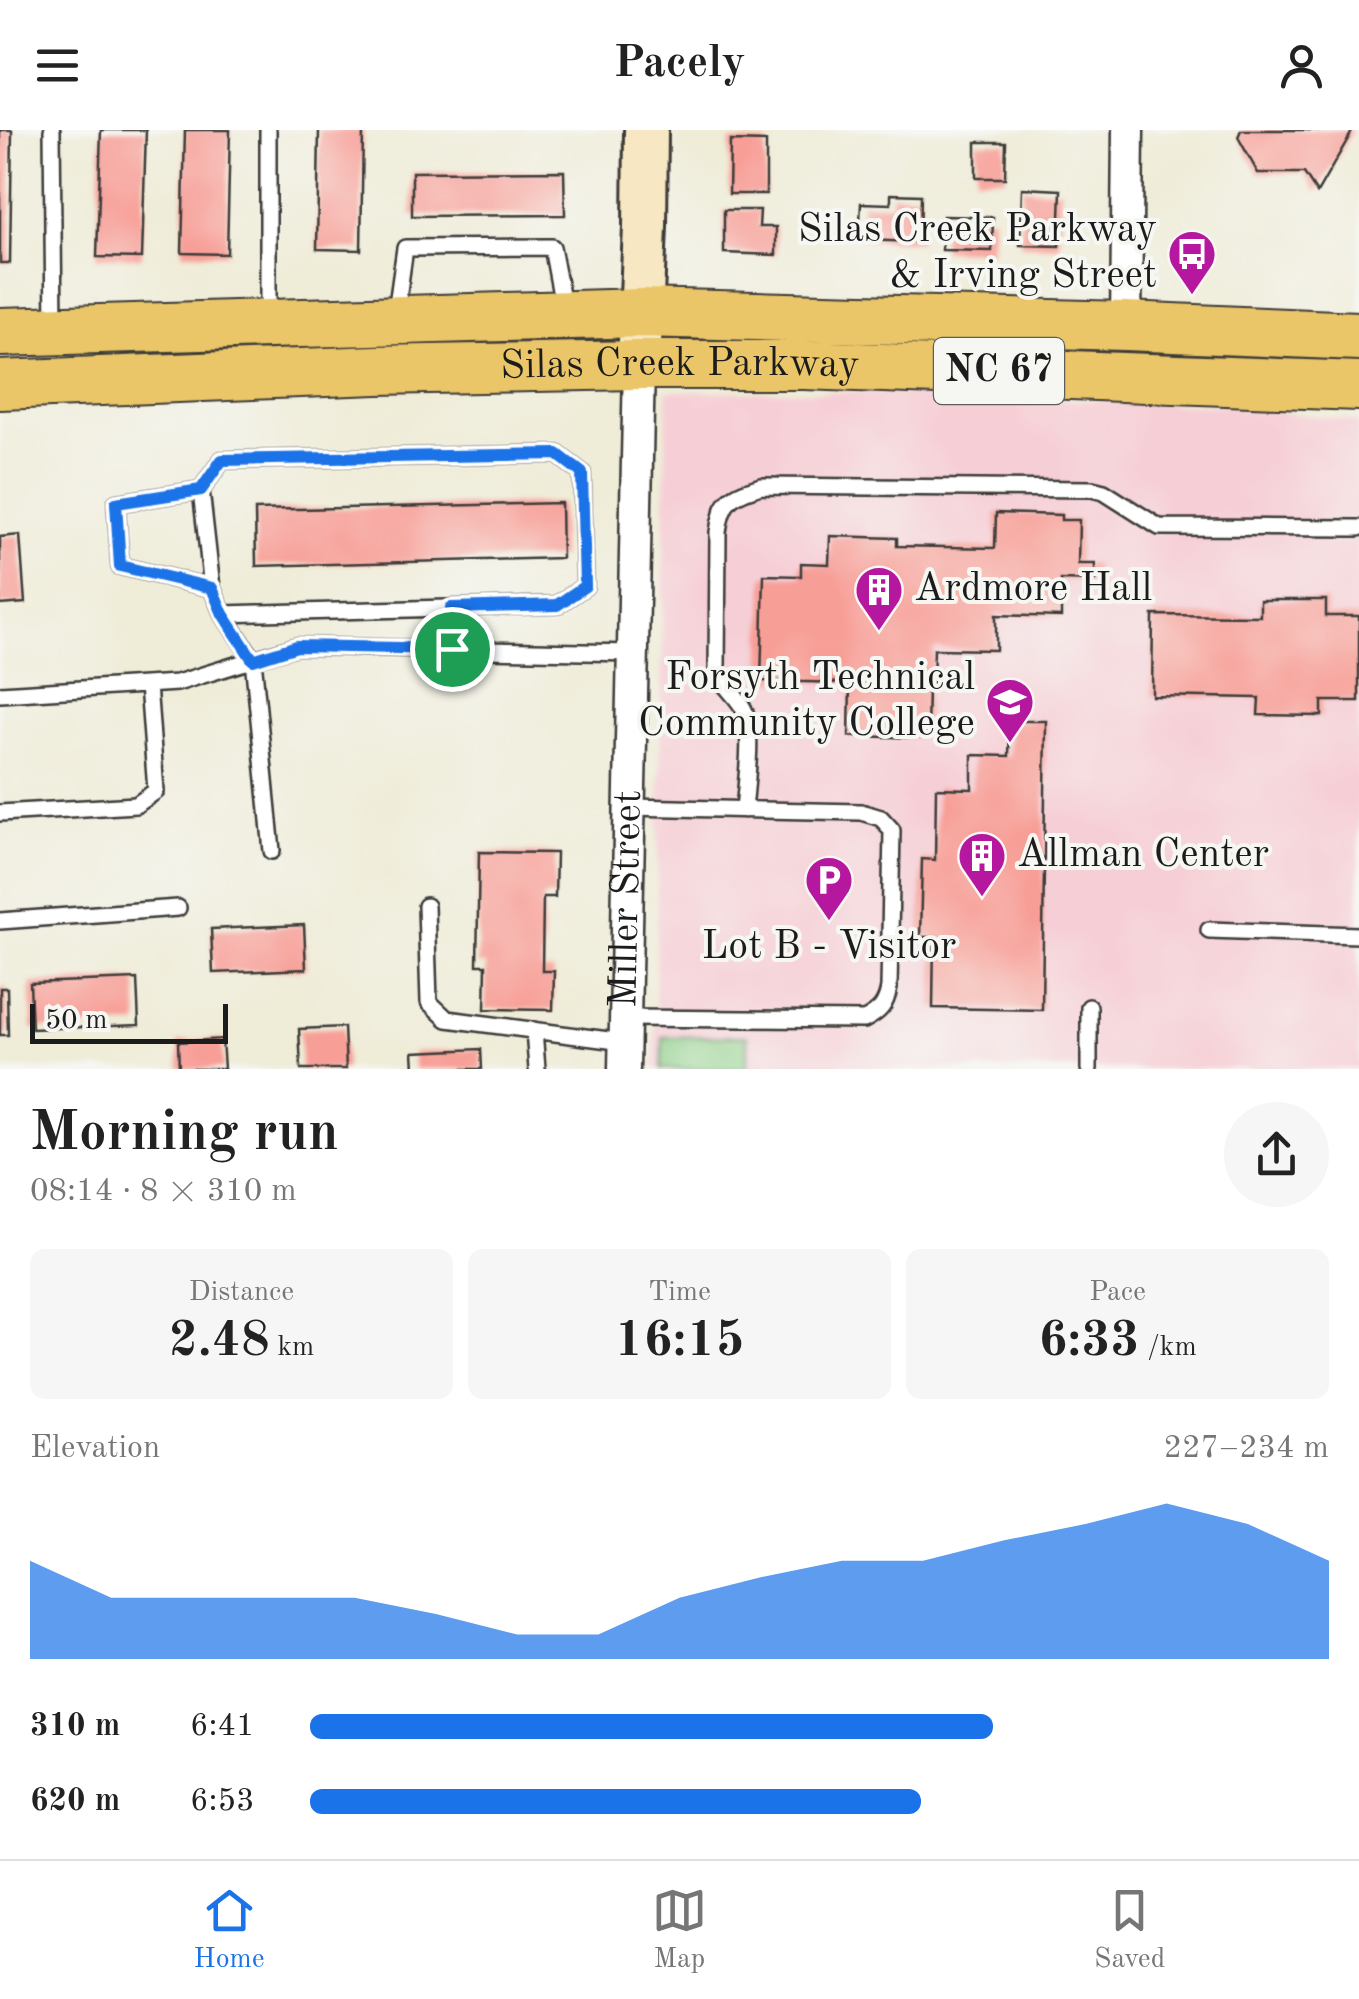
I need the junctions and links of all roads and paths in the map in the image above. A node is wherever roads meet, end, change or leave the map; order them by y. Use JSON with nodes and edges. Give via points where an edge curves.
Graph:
{"nodes":[{"id":1,"x":52,"y":130,"type":"edge"},
{"id":2,"x":268,"y":130,"type":"edge"},
{"id":3,"x":646,"y":130,"type":"edge"},
{"id":4,"x":1128,"y":130,"type":"edge"},
{"id":5,"x":641,"y":313,"type":"junction"},
{"id":6,"x":564,"y":315,"type":"junction"},
{"id":7,"x":395,"y":320,"type":"junction"},
{"id":8,"x":268,"y":324,"type":"junction"},
{"id":9,"x":1126,"y":326,"type":"junction"},
{"id":10,"x":54,"y":331,"type":"junction"},
{"id":11,"x":0,"y":332,"type":"edge"},
{"id":12,"x":1359,"y":336,"type":"edge"},
{"id":13,"x":639,"y":365,"type":"junction"},
{"id":14,"x":0,"y":385,"type":"edge"},
{"id":15,"x":1359,"y":386,"type":"edge"},
{"id":16,"x":201,"y":490,"type":"junction"},
{"id":17,"x":1359,"y":528,"type":"edge"},
{"id":18,"x":212,"y":588,"type":"junction"},
{"id":19,"x":451,"y":608,"type":"junction"},
{"id":20,"x":223,"y":614,"type":"junction"},
{"id":21,"x":452,"y":649,"type":"junction"},
{"id":22,"x":632,"y":653,"type":"junction"},
{"id":23,"x":253,"y":660,"type":"junction"},
{"id":24,"x":148,"y":685,"type":"junction"},
{"id":25,"x":0,"y":694,"type":"edge"},
{"id":26,"x":629,"y":807,"type":"junction"},
{"id":27,"x":744,"y":810,"type":"junction"},
{"id":28,"x":7,"y":812,"type":"edge"},
{"id":29,"x":272,"y":851,"type":"dead end"},
{"id":30,"x":426,"y":906,"type":"dead end"},
{"id":31,"x":178,"y":908,"type":"dead end"},
{"id":32,"x":0,"y":920,"type":"edge"},
{"id":33,"x":1209,"y":930,"type":"dead end"},
{"id":34,"x":1359,"y":935,"type":"edge"},
{"id":35,"x":1090,"y":1007,"type":"dead end"},
{"id":36,"x":534,"y":1030,"type":"junction"},
{"id":37,"x":624,"y":1043,"type":"edge"},
{"id":38,"x":537,"y":1069,"type":"edge"},
{"id":39,"x":1089,"y":1069,"type":"edge"}],
"edges":[{"from":1,"to":10,"type":"lane"},
{"from":2,"to":8,"type":"lane"},
{"from":3,"to":5,"type":"main road","name":"Miller Street"},
{"from":4,"to":9,"type":"street"},
{"from":5,"to":6,"type":"main road","name":"Silas Creek Parkway","number":"NC 67"},
{"from":5,"to":9,"type":"main road","name":"Silas Creek Parkway","number":"NC 67"},
{"from":5,"to":13,"type":"main road","name":"Miller Street"},
{"from":6,"to":7,"type":"main road","name":"Silas Creek Parkway","number":"NC 67"},
{"from":6,"to":7,"type":"lane","via":[[552,247],[405,248]]},
{"from":7,"to":8,"type":"main road","name":"Silas Creek Parkway","number":"NC 67"},
{"from":8,"to":10,"type":"main road","name":"Silas Creek Parkway","number":"NC 67"},
{"from":9,"to":12,"type":"main road","name":"Silas Creek Parkway","number":"NC 67"},
{"from":10,"to":11,"type":"main road","name":"Silas Creek Parkway","number":"NC 67"},
{"from":13,"to":14,"type":"main road","name":"Silas Creek Parkway","number":"NC 67"},
{"from":13,"to":15,"type":"main road","name":"Silas Creek Parkway","number":"NC 67"},
{"from":13,"to":22,"type":"street","name":"Miller Street"},
{"from":16,"to":18,"type":"lane"},
{"from":16,"to":18,"type":"lane","via":[[116,503],[120,566]]},
{"from":16,"to":19,"type":"lane","via":[[222,460],[557,454],[582,473],[585,586],[557,605]]},
{"from":17,"to":27,"type":"lane","via":[[1159,528],[1092,489],[761,486],[742,492],[726,502],[718,532],[717,672],[745,713]]},
{"from":18,"to":20,"type":"lane"},
{"from":19,"to":20,"type":"lane"},
{"from":19,"to":21,"type":"lane"},
{"from":20,"to":23,"type":"lane"},
{"from":21,"to":22,"type":"lane"},
{"from":21,"to":23,"type":"lane","via":[[297,646]]},
{"from":22,"to":26,"type":"street","name":"Miller Street"},
{"from":23,"to":24,"type":"lane"},
{"from":23,"to":29,"type":"lane"},
{"from":24,"to":25,"type":"lane"},
{"from":24,"to":28,"type":"lane","via":[[156,791],[136,804]]},
{"from":26,"to":27,"type":"lane"},
{"from":26,"to":37,"type":"street","name":"Miller Street"},
{"from":27,"to":37,"type":"lane","via":[[861,812],[892,830],[886,1003],[864,1020]]},
{"from":30,"to":36,"type":"lane","via":[[429,1002],[447,1019]]},
{"from":31,"to":32,"type":"lane"},
{"from":33,"to":34,"type":"lane"},
{"from":35,"to":39,"type":"lane"},
{"from":36,"to":37,"type":"lane"},
{"from":36,"to":38,"type":"lane"}]}
